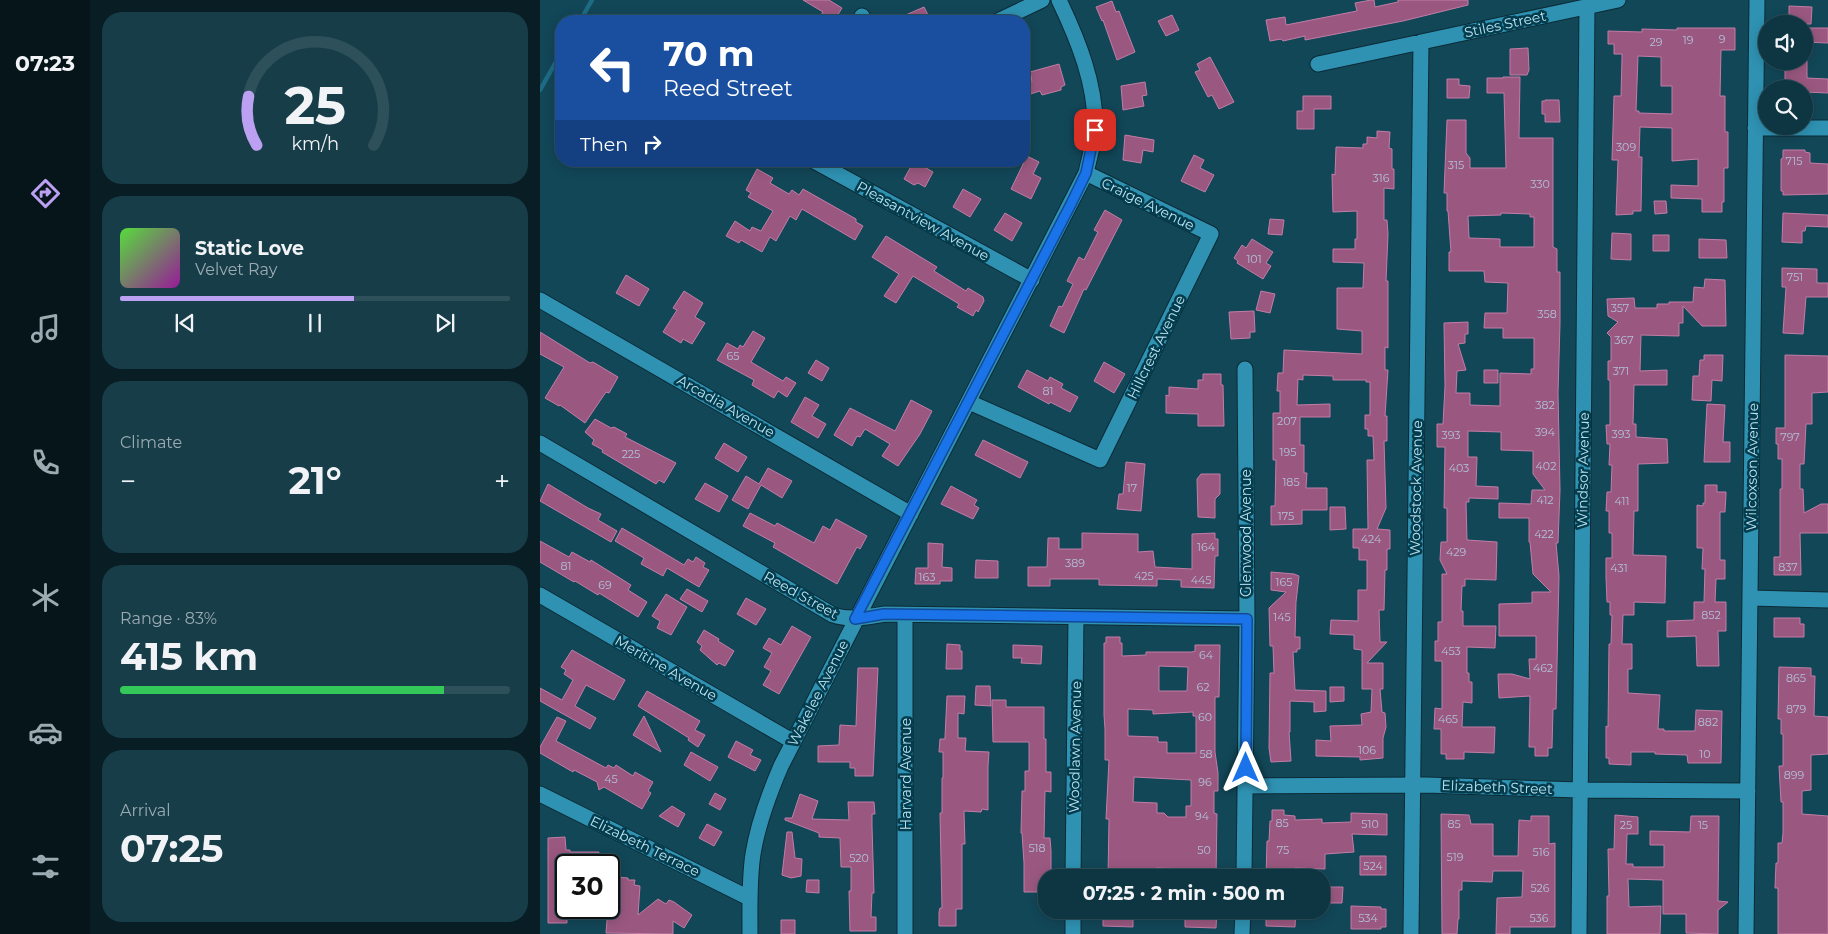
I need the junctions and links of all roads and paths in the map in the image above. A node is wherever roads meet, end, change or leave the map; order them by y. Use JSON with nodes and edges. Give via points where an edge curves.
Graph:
{"nodes":[{"id":1,"x":1042,"y":0,"type":"edge"},
{"id":2,"x":1059,"y":0,"type":"edge"},
{"id":3,"x":1618,"y":0,"type":"edge"},
{"id":4,"x":1757,"y":0,"type":"edge"},
{"id":5,"x":1587,"y":6,"type":"junction"},
{"id":6,"x":1011,"y":15,"type":"edge"},
{"id":7,"x":1420,"y":42,"type":"junction"},
{"id":8,"x":1318,"y":64,"type":"dead end"},
{"id":9,"x":1755,"y":128,"type":"junction"},
{"id":10,"x":1828,"y":128,"type":"edge"},
{"id":11,"x":825,"y":167,"type":"edge"},
{"id":12,"x":1086,"y":173,"type":"junction"},
{"id":13,"x":1211,"y":234,"type":"joint"},
{"id":14,"x":1032,"y":280,"type":"junction"},
{"id":15,"x":540,"y":300,"type":"edge"},
{"id":16,"x":1246,"y":369,"type":"dead end"},
{"id":17,"x":969,"y":402,"type":"junction"},
{"id":18,"x":540,"y":443,"type":"edge"},
{"id":19,"x":911,"y":514,"type":"junction"},
{"id":20,"x":540,"y":595,"type":"edge"},
{"id":21,"x":1750,"y":598,"type":"junction"},
{"id":22,"x":1828,"y":600,"type":"edge"},
{"id":23,"x":905,"y":615,"type":"junction"},
{"id":24,"x":1076,"y":617,"type":"junction"},
{"id":25,"x":855,"y":619,"type":"junction"},
{"id":26,"x":1247,"y":619,"type":"junction"},
{"id":27,"x":792,"y":741,"type":"junction"},
{"id":28,"x":1246,"y":786,"type":"junction"},
{"id":29,"x":1412,"y":786,"type":"junction"},
{"id":30,"x":1579,"y":790,"type":"junction"},
{"id":31,"x":1748,"y":791,"type":"junction"},
{"id":32,"x":540,"y":794,"type":"edge"},
{"id":33,"x":1073,"y":869,"type":"edge"},
{"id":34,"x":1244,"y":869,"type":"edge"},
{"id":35,"x":749,"y":898,"type":"junction"},
{"id":36,"x":1073,"y":919,"type":"edge"},
{"id":37,"x":1243,"y":919,"type":"edge"},
{"id":38,"x":750,"y":934,"type":"edge"},
{"id":39,"x":905,"y":934,"type":"edge"},
{"id":40,"x":1072,"y":934,"type":"edge"},
{"id":41,"x":1242,"y":934,"type":"edge"},
{"id":42,"x":1411,"y":934,"type":"edge"},
{"id":43,"x":1579,"y":934,"type":"edge"},
{"id":44,"x":1746,"y":934,"type":"edge"}],
"edges":[{"from":1,"to":6,"type":"street"},
{"from":2,"to":12,"type":"street","name":"Wakelee Avenue","via":[[1080,48],[1093,99],[1095,130]]},
{"from":3,"to":5,"type":"street","name":"Stiles Street"},
{"from":4,"to":9,"type":"street","name":"Wilcoxson Avenue"},
{"from":5,"to":7,"type":"street","name":"Stiles Street"},
{"from":5,"to":30,"type":"street","name":"Windsor Avenue"},
{"from":7,"to":8,"type":"street","name":"Stiles Street"},
{"from":7,"to":29,"type":"street","name":"Woodstock Avenue"},
{"from":9,"to":10,"type":"street"},
{"from":9,"to":21,"type":"street","name":"Wilcoxson Avenue"},
{"from":11,"to":14,"type":"street","name":"Pleasantview Avenue"},
{"from":12,"to":13,"type":"street","name":"Craige Avenue"},
{"from":12,"to":14,"type":"street","name":"Wakelee Avenue"},
{"from":13,"to":17,"type":"street","name":"Hillcrest Avenue","via":[[1100,460]]},
{"from":14,"to":17,"type":"street","name":"Wakelee Avenue"},
{"from":15,"to":19,"type":"street","name":"Arcadia Avenue"},
{"from":16,"to":26,"type":"street","name":"Glenwood Avenue"},
{"from":17,"to":19,"type":"street","name":"Wakelee Avenue"},
{"from":18,"to":25,"type":"street","name":"Reed Street","via":[[833,615]]},
{"from":19,"to":25,"type":"street","name":"Wakelee Avenue"},
{"from":20,"to":27,"type":"street","name":"Meritine Avenue"},
{"from":21,"to":22,"type":"street"},
{"from":21,"to":31,"type":"street","name":"Wilcoxson Avenue"},
{"from":23,"to":24,"type":"street","name":"Reed Street"},
{"from":23,"to":25,"type":"street","name":"Reed Street","via":[[884,614]]},
{"from":23,"to":39,"type":"street","name":"Harvard Avenue"},
{"from":24,"to":26,"type":"street","name":"Reed Street"},
{"from":24,"to":33,"type":"street","name":"Woodlawn Avenue"},
{"from":25,"to":27,"type":"street","name":"Wakelee Avenue"},
{"from":26,"to":28,"type":"street","name":"Glenwood Avenue"},
{"from":27,"to":35,"type":"street","name":"Wakelee Avenue","via":[[760,825],[753,854]]},
{"from":28,"to":29,"type":"street","name":"Elizabeth Street"},
{"from":28,"to":34,"type":"street","name":"Glenwood Avenue"},
{"from":29,"to":30,"type":"street","name":"Elizabeth Street"},
{"from":29,"to":42,"type":"street","name":"Woodstock Avenue"},
{"from":30,"to":31,"type":"street","name":"Elizabeth Street"},
{"from":30,"to":43,"type":"street","name":"Windsor Avenue"},
{"from":31,"to":44,"type":"street","name":"Wilcoxson Avenue"},
{"from":32,"to":35,"type":"street","name":"Elizabeth Terrace"},
{"from":35,"to":38,"type":"street","name":"Wakelee Avenue"},
{"from":36,"to":40,"type":"street"},
{"from":37,"to":41,"type":"street"}]}
